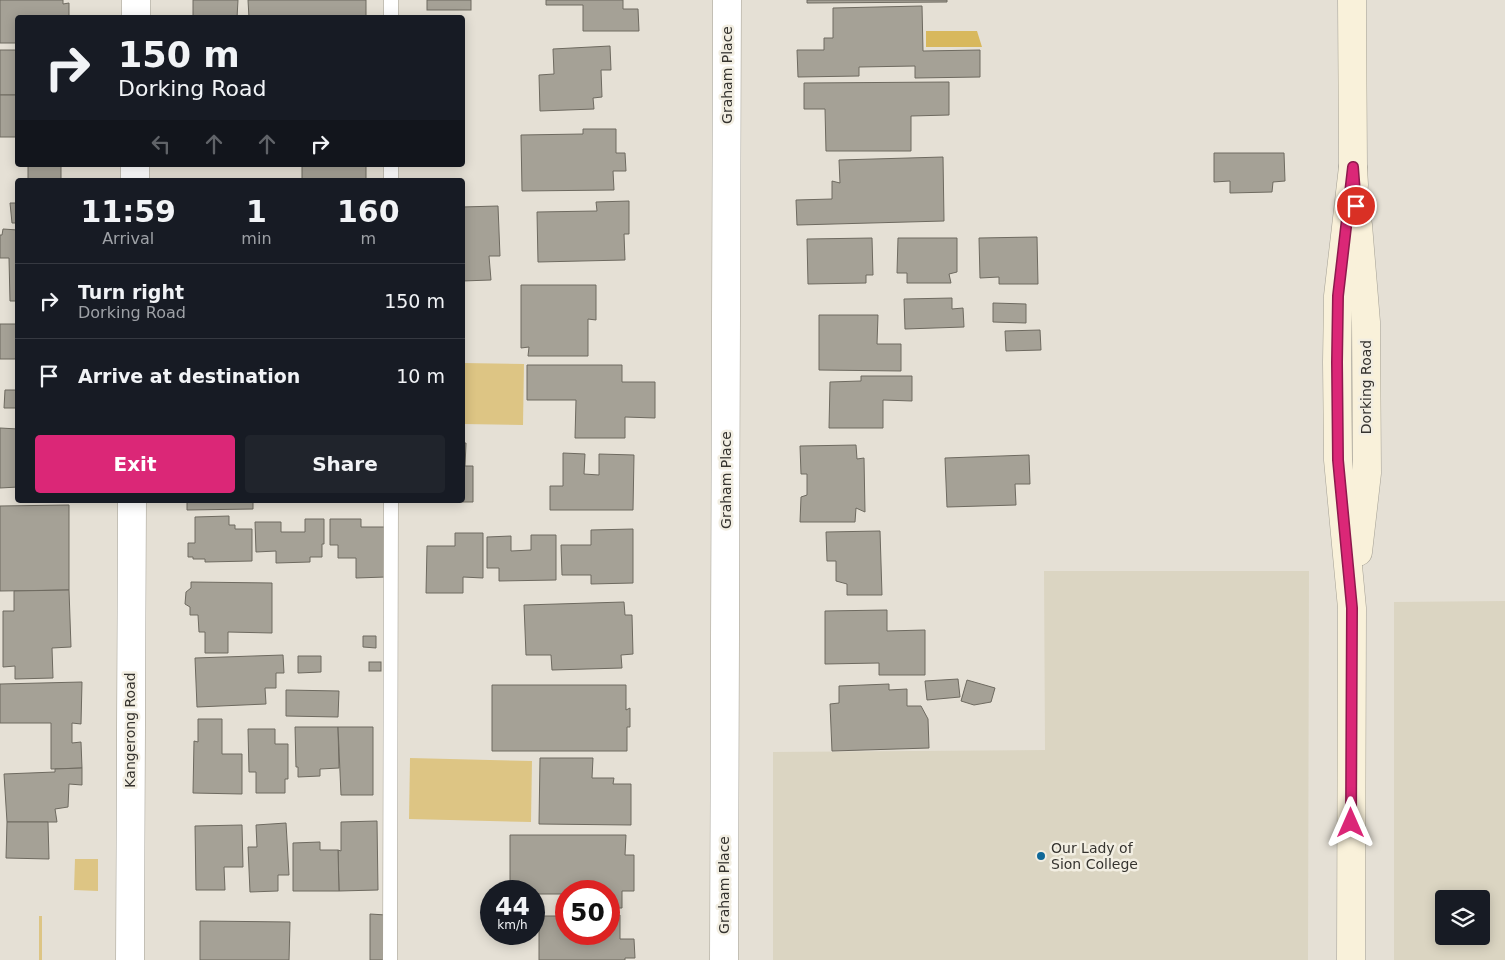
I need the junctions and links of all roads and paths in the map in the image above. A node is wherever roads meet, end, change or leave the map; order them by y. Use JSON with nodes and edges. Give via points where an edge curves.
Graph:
{"nodes":[{"id":1,"x":136,"y":0,"type":"edge"},
{"id":2,"x":391,"y":0,"type":"edge"},
{"id":3,"x":727,"y":0,"type":"edge"},
{"id":4,"x":1352,"y":0,"type":"edge"},
{"id":5,"x":136,"y":15,"type":"edge"},
{"id":6,"x":391,"y":15,"type":"edge"},
{"id":7,"x":1353,"y":167,"type":"junction"},
{"id":8,"x":1337,"y":362,"type":"junction"},
{"id":9,"x":1366,"y":362,"type":"junction"},
{"id":10,"x":132,"y":503,"type":"edge"},
{"id":11,"x":390,"y":503,"type":"edge"},
{"id":12,"x":1352,"y":608,"type":"junction"},
{"id":13,"x":130,"y":960,"type":"edge"},
{"id":14,"x":390,"y":960,"type":"edge"},
{"id":15,"x":724,"y":960,"type":"edge"},
{"id":16,"x":1351,"y":960,"type":"edge"}],
"edges":[{"from":1,"to":5,"type":"street"},
{"from":2,"to":6,"type":"lane"},
{"from":3,"to":15,"type":"street","name":"Graham Place"},
{"from":4,"to":7,"type":"main road","name":"Dorking Road"},
{"from":7,"to":8,"type":"main road","name":"Dorking Road","via":[[1338,296]]},
{"from":7,"to":9,"type":"main road","name":"Dorking Road","via":[[1366,322]]},
{"from":8,"to":9,"type":"main road"},
{"from":8,"to":12,"type":"main road","name":"Dorking Road","via":[[1338,460]]},
{"from":9,"to":12,"type":"main road","name":"Dorking Road","via":[[1367,473]]},
{"from":10,"to":13,"type":"street","name":"Kangerong Road"},
{"from":11,"to":14,"type":"lane"},
{"from":12,"to":16,"type":"main road","name":"Dorking Road"}]}
